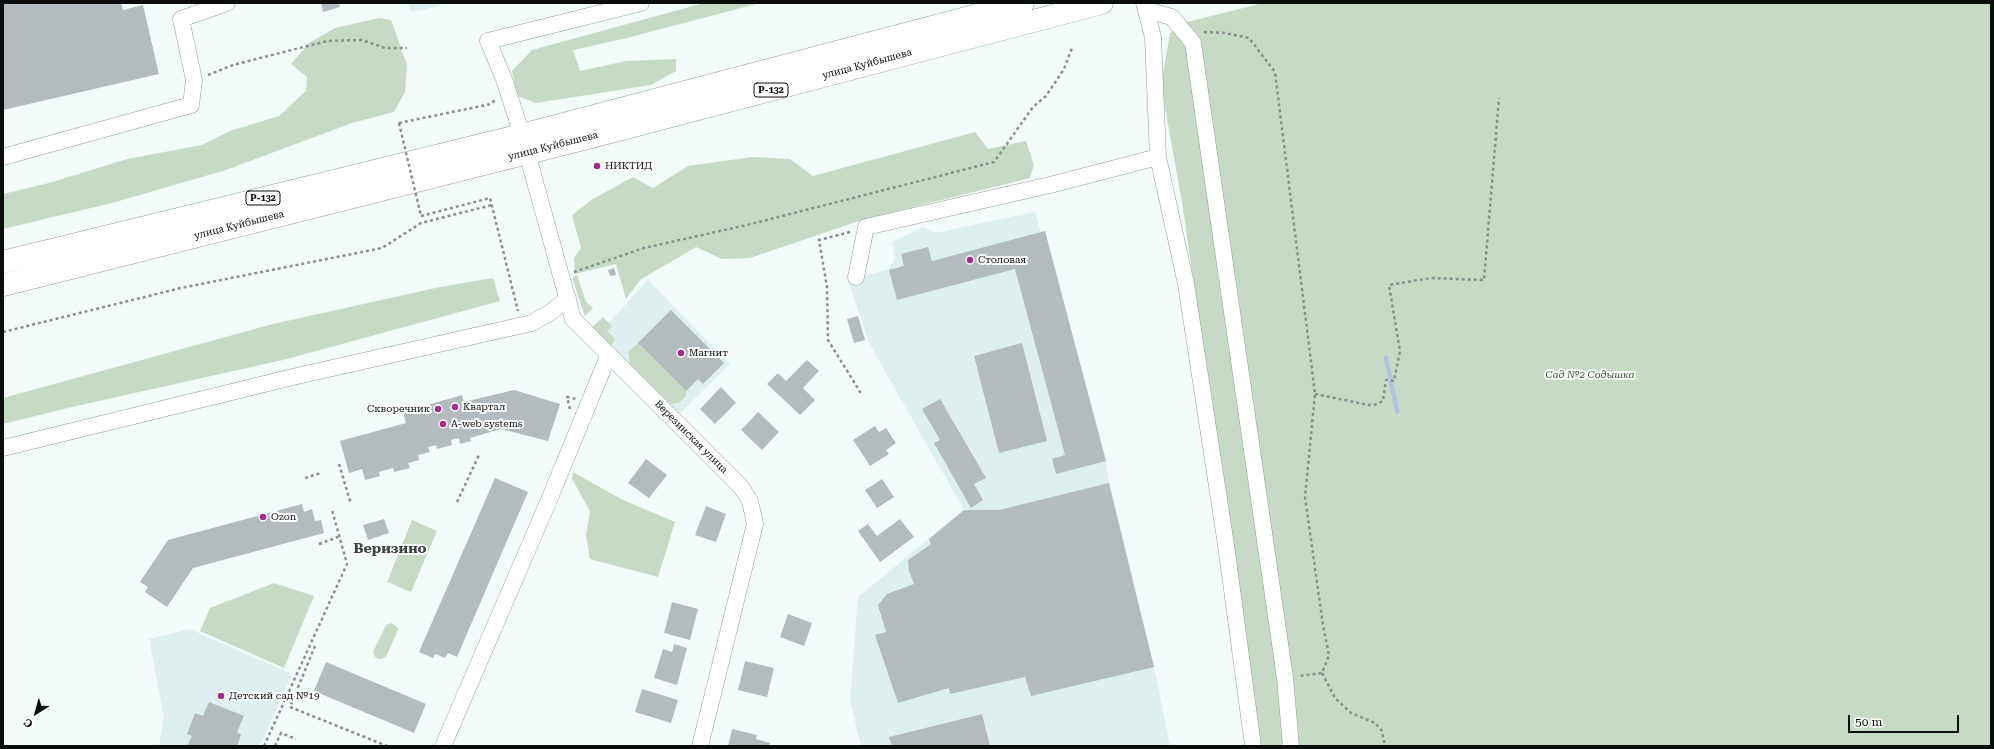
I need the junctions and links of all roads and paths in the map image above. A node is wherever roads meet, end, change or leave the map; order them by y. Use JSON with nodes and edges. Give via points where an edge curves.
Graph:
{"nodes":[{"id":1,"x":227,"y":3,"type":"edge"},
{"id":2,"x":641,"y":3,"type":"edge"},
{"id":3,"x":1023,"y":3,"type":"edge"},
{"id":4,"x":1102,"y":3,"type":"edge"},
{"id":5,"x":1145,"y":6,"type":"edge"},
{"id":6,"x":1184,"y":32,"type":"junction"},
{"id":7,"x":407,"y":48,"type":"dead end"},
{"id":8,"x":1072,"y":48,"type":"dead end"},
{"id":9,"x":504,"y":79,"type":"junction"},
{"id":10,"x":194,"y":80,"type":"junction"},
{"id":11,"x":1499,"y":98,"type":"dead end"},
{"id":12,"x":525,"y":143,"type":"junction"},
{"id":13,"x":3,"y":157,"type":"edge"},
{"id":14,"x":1158,"y":157,"type":"junction"},
{"id":15,"x":492,"y":205,"type":"junction"},
{"id":16,"x":866,"y":227,"type":"junction"},
{"id":17,"x":3,"y":262,"type":"edge"},
{"id":18,"x":562,"y":276,"type":"junction"},
{"id":19,"x":856,"y":277,"type":"dead end"},
{"id":20,"x":3,"y":285,"type":"edge"},
{"id":21,"x":568,"y":298,"type":"junction"},
{"id":22,"x":521,"y":325,"type":"junction"},
{"id":23,"x":3,"y":332,"type":"edge"},
{"id":24,"x":609,"y":354,"type":"junction"},
{"id":25,"x":1315,"y":394,"type":"junction"},
{"id":26,"x":862,"y":395,"type":"dead end"},
{"id":27,"x":567,"y":397,"type":"dead end"},
{"id":28,"x":577,"y":399,"type":"dead end"},
{"id":29,"x":3,"y":448,"type":"edge"},
{"id":30,"x":480,"y":453,"type":"dead end"},
{"id":31,"x":339,"y":464,"type":"dead end"},
{"id":32,"x":321,"y":473,"type":"dead end"},
{"id":33,"x":305,"y":478,"type":"dead end"},
{"id":34,"x":457,"y":502,"type":"dead end"},
{"id":35,"x":351,"y":504,"type":"dead end"},
{"id":36,"x":332,"y":510,"type":"dead end"},
{"id":37,"x":338,"y":537,"type":"junction"},
{"id":38,"x":319,"y":544,"type":"dead end"},
{"id":39,"x":315,"y":646,"type":"dead end"},
{"id":40,"x":306,"y":651,"type":"junction"},
{"id":41,"x":312,"y":653,"type":"junction"},
{"id":42,"x":1322,"y":673,"type":"junction"},
{"id":43,"x":1285,"y":678,"type":"junction"},
{"id":44,"x":296,"y":738,"type":"dead end"},
{"id":45,"x":264,"y":746,"type":"edge"},
{"id":46,"x":275,"y":746,"type":"edge"},
{"id":47,"x":388,"y":746,"type":"edge"},
{"id":48,"x":443,"y":746,"type":"edge"},
{"id":49,"x":700,"y":746,"type":"edge"},
{"id":50,"x":1252,"y":746,"type":"edge"},
{"id":51,"x":1291,"y":746,"type":"edge"},
{"id":52,"x":1385,"y":746,"type":"edge"}],
"edges":[{"from":1,"to":10,"type":"street","via":[[181,19]]},
{"from":2,"to":9,"type":"street","name":"Верезинская улица","via":[[488,41]]},
{"from":3,"to":12,"type":"highway","name":"улица Куйбышева","number":"Р-132"},
{"from":4,"to":12,"type":"highway","name":"улица Куйбышева","number":"Р-132"},
{"from":5,"to":6,"type":"street","via":[[1172,17]]},
{"from":5,"to":14,"type":"street","via":[[1153,37]]},
{"from":6,"to":25,"type":"path","via":[[1225,33],[1249,38],[1276,72]]},
{"from":6,"to":43,"type":"street","via":[[1193,43]]},
{"from":7,"to":10,"type":"path","via":[[386,48],[362,40],[327,41],[233,65]]},
{"from":8,"to":18,"type":"path","via":[[1064,69],[1046,96],[1033,107],[994,162],[748,225],[644,248]]},
{"from":9,"to":12,"type":"street","name":"Верезинская улица"},
{"from":9,"to":15,"type":"path","bridge":true,"via":[[498,86],[498,98],[491,104],[400,123],[421,216],[490,198]]},
{"from":10,"to":13,"type":"street","via":[[191,105]]},
{"from":11,"to":25,"type":"path","via":[[1484,280],[1431,278],[1389,285],[1400,351],[1394,381],[1386,380],[1384,401],[1374,405]]},
{"from":12,"to":17,"type":"highway","name":"улица Куйбышева","number":"Р-132"},
{"from":12,"to":18,"type":"street","name":"Верезинская улица"},
{"from":12,"to":20,"type":"highway","name":"улица Куйбышева","number":"Р-132"},
{"from":14,"to":16,"type":"street","via":[[1047,186]]},
{"from":14,"to":50,"type":"street","via":[[1186,284],[1226,545]]},
{"from":15,"to":22,"type":"path"},
{"from":15,"to":23,"type":"path","via":[[421,223],[382,248],[181,288]]},
{"from":16,"to":19,"type":"street"},
{"from":16,"to":26,"type":"path","via":[[819,240],[827,287],[828,340]]},
{"from":18,"to":21,"type":"street","name":"Верезинская улица"},
{"from":21,"to":22,"type":"street","via":[[532,323]]},
{"from":21,"to":24,"type":"street","name":"Верезинская улица","via":[[573,319]]},
{"from":22,"to":29,"type":"street","via":[[297,376]]},
{"from":24,"to":48,"type":"street"},
{"from":24,"to":49,"type":"street","name":"Верезинская улица","via":[[742,487],[750,501],[755,524]]},
{"from":25,"to":42,"type":"path","via":[[1305,497],[1329,655]]},
{"from":27,"to":28,"type":"path"},
{"from":30,"to":34,"type":"path"},
{"from":31,"to":35,"type":"path"},
{"from":32,"to":33,"type":"path"},
{"from":36,"to":37,"type":"path"},
{"from":37,"to":38,"type":"path"},
{"from":37,"to":40,"type":"path","via":[[347,564]]},
{"from":39,"to":41,"type":"path"},
{"from":40,"to":41,"type":"path"},
{"from":40,"to":45,"type":"path"},
{"from":41,"to":47,"type":"path","via":[[290,707]]},
{"from":42,"to":43,"type":"path"},
{"from":42,"to":52,"type":"path","via":[[1335,698],[1351,713],[1379,727]]},
{"from":43,"to":51,"type":"street"},
{"from":44,"to":46,"type":"path","via":[[281,733]]}]}
